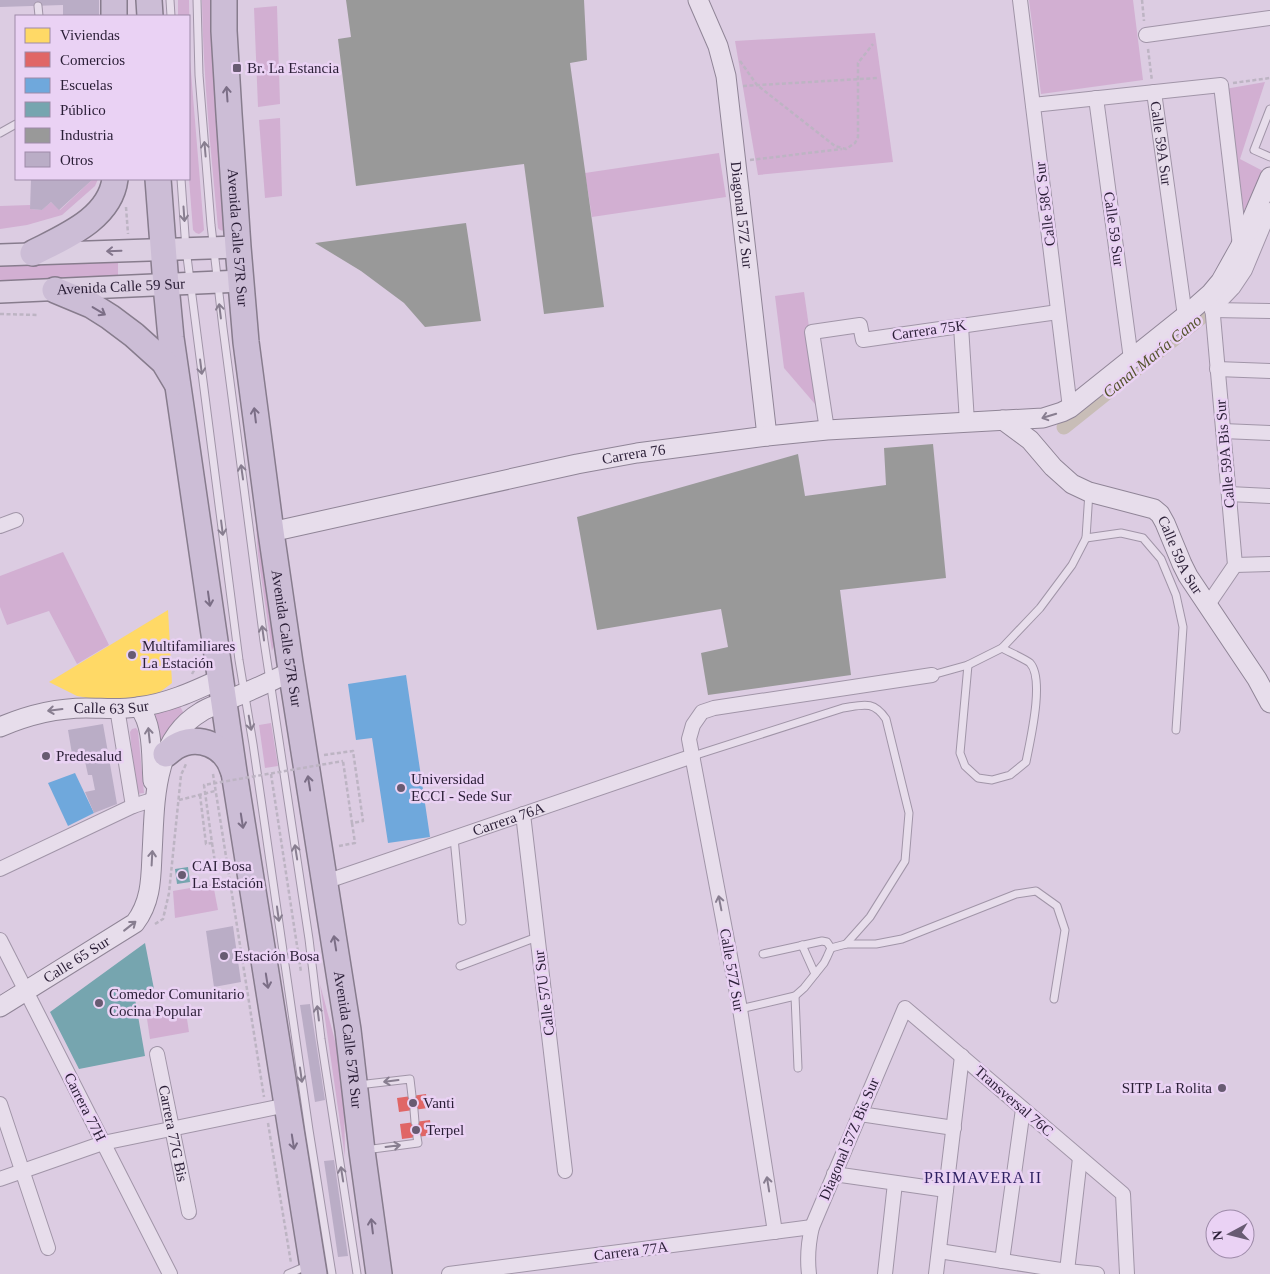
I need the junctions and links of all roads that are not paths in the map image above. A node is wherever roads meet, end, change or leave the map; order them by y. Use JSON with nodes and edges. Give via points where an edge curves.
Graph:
{"nodes":[{"id":1,"x":114,"y":0,"type":"edge"},
{"id":2,"x":149,"y":0,"type":"edge"},
{"id":3,"x":170,"y":0,"type":"edge"},
{"id":4,"x":197,"y":0,"type":"edge"},
{"id":5,"x":224,"y":0,"type":"edge"},
{"id":6,"x":698,"y":0,"type":"edge"},
{"id":7,"x":1020,"y":0,"type":"edge"},
{"id":8,"x":38,"y":6,"type":"dead end"},
{"id":9,"x":39,"y":15,"type":"edge"},
{"id":10,"x":114,"y":15,"type":"edge"},
{"id":11,"x":150,"y":15,"type":"edge"},
{"id":12,"x":170,"y":15,"type":"edge"},
{"id":13,"x":1270,"y":18,"type":"edge"},
{"id":14,"x":1146,"y":34,"type":"dead end"},
{"id":15,"x":1154,"y":92,"type":"junction"},
{"id":16,"x":1096,"y":98,"type":"junction"},
{"id":17,"x":1033,"y":105,"type":"junction"},
{"id":18,"x":1270,"y":109,"type":"edge"},
{"id":19,"x":15,"y":125,"type":"edge"},
{"id":20,"x":0,"y":133,"type":"edge"},
{"id":21,"x":1270,"y":157,"type":"edge"},
{"id":22,"x":1270,"y":177,"type":"edge"},
{"id":23,"x":115,"y":180,"type":"edge"},
{"id":24,"x":144,"y":180,"type":"edge"},
{"id":25,"x":158,"y":180,"type":"edge"},
{"id":26,"x":181,"y":180,"type":"edge"},
{"id":27,"x":1270,"y":210,"type":"edge"},
{"id":28,"x":238,"y":247,"type":"junction"},
{"id":29,"x":1240,"y":247,"type":"junction"},
{"id":30,"x":213,"y":248,"type":"junction"},
{"id":31,"x":174,"y":249,"type":"junction"},
{"id":32,"x":33,"y":253,"type":"junction"},
{"id":33,"x":0,"y":255,"type":"edge"},
{"id":34,"x":229,"y":282,"type":"junction"},
{"id":35,"x":191,"y":284,"type":"junction"},
{"id":36,"x":166,"y":285,"type":"junction"},
{"id":37,"x":55,"y":290,"type":"junction"},
{"id":38,"x":0,"y":292,"type":"edge"},
{"id":39,"x":1211,"y":302,"type":"junction"},
{"id":40,"x":1270,"y":310,"type":"edge"},
{"id":41,"x":1058,"y":312,"type":"junction"},
{"id":42,"x":1185,"y":316,"type":"junction"},
{"id":43,"x":961,"y":326,"type":"junction"},
{"id":44,"x":1131,"y":359,"type":"junction"},
{"id":45,"x":1217,"y":369,"type":"junction"},
{"id":46,"x":1270,"y":371,"type":"edge"},
{"id":47,"x":178,"y":386,"type":"junction"},
{"id":48,"x":1070,"y":408,"type":"junction"},
{"id":49,"x":1004,"y":420,"type":"junction"},
{"id":50,"x":967,"y":422,"type":"junction"},
{"id":51,"x":827,"y":430,"type":"junction"},
{"id":52,"x":1223,"y":431,"type":"junction"},
{"id":53,"x":1270,"y":433,"type":"edge"},
{"id":54,"x":766,"y":436,"type":"junction"},
{"id":55,"x":1089,"y":492,"type":"junction"},
{"id":56,"x":1228,"y":494,"type":"junction"},
{"id":57,"x":1270,"y":496,"type":"edge"},
{"id":58,"x":16,"y":520,"type":"dead end"},
{"id":59,"x":0,"y":526,"type":"edge"},
{"id":60,"x":270,"y":532,"type":"junction"},
{"id":61,"x":1086,"y":538,"type":"junction"},
{"id":62,"x":1235,"y":564,"type":"junction"},
{"id":63,"x":1270,"y":564,"type":"edge"},
{"id":64,"x":1207,"y":606,"type":"junction"},
{"id":65,"x":1002,"y":648,"type":"junction"},
{"id":66,"x":968,"y":665,"type":"junction"},
{"id":67,"x":932,"y":675,"type":"joint"},
{"id":68,"x":281,"y":676,"type":"junction"},
{"id":69,"x":1263,"y":676,"type":"edge"},
{"id":70,"x":230,"y":691,"type":"junction"},
{"id":71,"x":1270,"y":703,"type":"edge"},
{"id":72,"x":139,"y":707,"type":"junction"},
{"id":73,"x":117,"y":708,"type":"junction"},
{"id":74,"x":0,"y":727,"type":"edge"},
{"id":75,"x":1176,"y":730,"type":"dead end"},
{"id":76,"x":166,"y":754,"type":"junction"},
{"id":77,"x":693,"y":756,"type":"junction"},
{"id":78,"x":223,"y":770,"type":"junction"},
{"id":79,"x":155,"y":799,"type":"junction"},
{"id":80,"x":133,"y":806,"type":"junction"},
{"id":81,"x":522,"y":814,"type":"junction"},
{"id":82,"x":454,"y":838,"type":"junction"},
{"id":83,"x":0,"y":869,"type":"edge"},
{"id":84,"x":325,"y":882,"type":"junction"},
{"id":85,"x":462,"y":922,"type":"dead end"},
{"id":86,"x":537,"y":937,"type":"junction"},
{"id":87,"x":0,"y":940,"type":"edge"},
{"id":88,"x":846,"y":944,"type":"junction"},
{"id":89,"x":802,"y":945,"type":"junction"},
{"id":90,"x":830,"y":948,"type":"junction"},
{"id":91,"x":763,"y":954,"type":"dead end"},
{"id":92,"x":460,"y":966,"type":"dead end"},
{"id":93,"x":815,"y":974,"type":"junction"},
{"id":94,"x":26,"y":991,"type":"junction"},
{"id":95,"x":795,"y":996,"type":"junction"},
{"id":96,"x":1054,"y":999,"type":"dead end"},
{"id":97,"x":0,"y":1007,"type":"edge"},
{"id":98,"x":905,"y":1008,"type":"joint"},
{"id":99,"x":740,"y":1009,"type":"junction"},
{"id":100,"x":158,"y":1054,"type":"dead end"},
{"id":101,"x":962,"y":1056,"type":"junction"},
{"id":102,"x":798,"y":1068,"type":"dead end"},
{"id":103,"x":355,"y":1086,"type":"junction"},
{"id":104,"x":412,"y":1096,"type":"dead end"},
{"id":105,"x":0,"y":1104,"type":"edge"},
{"id":106,"x":276,"y":1107,"type":"junction"},
{"id":107,"x":1023,"y":1109,"type":"junction"},
{"id":108,"x":414,"y":1110,"type":"dead end"},
{"id":109,"x":860,"y":1114,"type":"junction"},
{"id":110,"x":415,"y":1122,"type":"dead end"},
{"id":111,"x":954,"y":1128,"type":"junction"},
{"id":112,"x":172,"y":1130,"type":"junction"},
{"id":113,"x":418,"y":1137,"type":"dead end"},
{"id":114,"x":103,"y":1143,"type":"junction"},
{"id":115,"x":362,"y":1150,"type":"junction"},
{"id":116,"x":1080,"y":1158,"type":"junction"},
{"id":117,"x":22,"y":1171,"type":"junction"},
{"id":118,"x":565,"y":1171,"type":"dead end"},
{"id":119,"x":834,"y":1174,"type":"junction"},
{"id":120,"x":0,"y":1179,"type":"edge"},
{"id":121,"x":894,"y":1183,"type":"junction"},
{"id":122,"x":946,"y":1190,"type":"junction"},
{"id":123,"x":189,"y":1212,"type":"dead end"},
{"id":124,"x":812,"y":1227,"type":"junction"},
{"id":125,"x":775,"y":1232,"type":"junction"},
{"id":126,"x":48,"y":1248,"type":"dead end"},
{"id":127,"x":939,"y":1251,"type":"junction"},
{"id":128,"x":1002,"y":1261,"type":"junction"},
{"id":129,"x":1067,"y":1271,"type":"junction"},
{"id":130,"x":308,"y":1272,"type":"edge"},
{"id":131,"x":170,"y":1274,"type":"edge"},
{"id":132,"x":357,"y":1274,"type":"edge"},
{"id":133,"x":379,"y":1274,"type":"edge"},
{"id":134,"x":450,"y":1274,"type":"edge"},
{"id":135,"x":809,"y":1274,"type":"edge"},
{"id":136,"x":885,"y":1274,"type":"edge"},
{"id":137,"x":936,"y":1274,"type":"edge"},
{"id":138,"x":1096,"y":1274,"type":"edge"},
{"id":139,"x":1127,"y":1274,"type":"edge"}],
"edges":[{"from":1,"to":10,"type":"highway"},
{"from":2,"to":11,"type":"highway"},
{"from":3,"to":12,"type":"lane"},
{"from":30,"to":4,"type":"lane","one_way":true,"via":[[199,75]]},
{"from":28,"to":5,"type":"highway","name":"Avenida Calle 57R Sur","one_way":true},
{"from":6,"to":54,"type":"street","name":"Diagonal 57Z Sur","via":[[718,46],[726,76]]},
{"from":7,"to":17,"type":"street","name":"Calle 58C Sur"},
{"from":8,"to":9,"type":"lane"},
{"from":13,"to":14,"type":"street"},
{"from":15,"to":16,"type":"street"},
{"from":15,"to":29,"type":"street","via":[[1221,85]]},
{"from":15,"to":42,"type":"street","name":"Calle 59A Sur"},
{"from":16,"to":17,"type":"street"},
{"from":16,"to":44,"type":"street","name":"Calle 59 Sur"},
{"from":17,"to":41,"type":"street","name":"Calle 58C Sur"},
{"from":18,"to":21,"type":"lane","via":[[1254,150]]},
{"from":19,"to":20,"type":"lane"},
{"from":22,"to":29,"type":"street","name":"Carrera 76"},
{"from":23,"to":32,"type":"highway","via":[[104,206],[91,219]]},
{"from":24,"to":31,"type":"highway"},
{"from":25,"to":31,"type":"highway"},
{"from":26,"to":31,"type":"lane","one_way":true},
{"from":27,"to":39,"type":"street","via":[[1245,270],[1233,288]]},
{"from":28,"to":30,"type":"main road"},
{"from":28,"to":34,"type":"highway","name":"Avenida Calle 57R Sur"},
{"from":29,"to":39,"type":"street","name":"Carrera 76"},
{"from":30,"to":31,"type":"main road"},
{"from":30,"to":34,"type":"lane"},
{"from":31,"to":32,"type":"main road","one_way":true},
{"from":31,"to":35,"type":"lane"},
{"from":31,"to":36,"type":"highway"},
{"from":32,"to":33,"type":"main road"},
{"from":34,"to":35,"type":"main road","name":"Avenida Calle 59 Sur"},
{"from":60,"to":34,"type":"highway","name":"Avenida Calle 57R Sur","one_way":true,"via":[[246,342]]},
{"from":68,"to":34,"type":"lane","one_way":true},
{"from":35,"to":36,"type":"main road","name":"Avenida Calle 59 Sur"},
{"from":35,"to":70,"type":"lane","one_way":true,"via":[[239,660]]},
{"from":36,"to":37,"type":"main road","name":"Avenida Calle 59 Sur"},
{"from":36,"to":47,"type":"highway"},
{"from":37,"to":38,"type":"main road","name":"Avenida Calle 59 Sur"},
{"from":37,"to":47,"type":"highway","one_way":true,"via":[[90,305],[134,335],[164,362]]},
{"from":39,"to":40,"type":"street"},
{"from":39,"to":42,"type":"street","name":"Carrera 76"},
{"from":39,"to":45,"type":"street","name":"Calle 59A Bis Sur"},
{"from":41,"to":43,"type":"street","name":"Carrera 75K"},
{"from":41,"to":48,"type":"street","name":"Calle 58C Sur"},
{"from":42,"to":44,"type":"street","name":"Carrera 76"},
{"from":43,"to":50,"type":"street"},
{"from":43,"to":51,"type":"street","name":"Carrera 75K","via":[[862,340],[860,325],[812,332]]},
{"from":44,"to":48,"type":"street","name":"Carrera 76"},
{"from":45,"to":46,"type":"street"},
{"from":45,"to":52,"type":"street","name":"Calle 59A Bis Sur"},
{"from":47,"to":70,"type":"highway","one_way":true},
{"from":48,"to":49,"type":"street","name":"Carrera 76","one_way":true,"via":[[1043,418]]},
{"from":49,"to":50,"type":"street","name":"Carrera 76"},
{"from":49,"to":55,"type":"street","name":"Calle 59A Sur","via":[[1030,440],[1072,484]]},
{"from":50,"to":51,"type":"street","name":"Carrera 76"},
{"from":51,"to":54,"type":"street","name":"Carrera 76"},
{"from":52,"to":53,"type":"street"},
{"from":52,"to":56,"type":"street","name":"Calle 59A Bis Sur"},
{"from":54,"to":60,"type":"street","name":"Carrera 76","via":[[592,460]]},
{"from":55,"to":61,"type":"lane"},
{"from":55,"to":64,"type":"street","name":"Calle 59A Sur","via":[[1144,506],[1160,514],[1188,576]]},
{"from":56,"to":57,"type":"street"},
{"from":56,"to":62,"type":"street","name":"Calle 59A Bis Sur"},
{"from":58,"to":59,"type":"street"},
{"from":60,"to":68,"type":"highway","name":"Avenida Calle 57R Sur"},
{"from":61,"to":65,"type":"lane","via":[[1072,565],[1040,608]]},
{"from":61,"to":75,"type":"lane","via":[[1122,533],[1143,538],[1161,559],[1176,595],[1183,627]]},
{"from":62,"to":63,"type":"street"},
{"from":62,"to":64,"type":"street"},
{"from":64,"to":69,"type":"street","name":"Calle 59A Sur"},
{"from":65,"to":66,"type":"lane"},
{"from":65,"to":66,"type":"lane","via":[[1030,663],[1036,678],[1037,694],[1026,762],[1010,775],[992,780],[978,778],[965,766],[960,753]]},
{"from":66,"to":67,"type":"lane"},
{"from":67,"to":77,"type":"street","name":"Calle 57Z Sur","via":[[702,712],[693,725],[690,739]]},
{"from":68,"to":70,"type":"street","name":"Calle 63 Sur"},
{"from":84,"to":68,"type":"highway","name":"Avenida Calle 57R Sur","one_way":true,"via":[[306,758]]},
{"from":132,"to":68,"type":"lane","one_way":true,"via":[[321,1039]]},
{"from":69,"to":71,"type":"street","name":"Calle 59A Sur"},
{"from":70,"to":72,"type":"street","name":"Calle 63 Sur","via":[[182,695]]},
{"from":70,"to":76,"type":"street","name":"Calle 63 Sur","via":[[189,720],[179,730]]},
{"from":70,"to":78,"type":"highway"},
{"from":70,"to":130,"type":"lane","one_way":true,"via":[[255,754],[309,1130]]},
{"from":72,"to":73,"type":"street","name":"Calle 63 Sur"},
{"from":79,"to":72,"type":"street","one_way":true,"via":[[149,729]]},
{"from":73,"to":74,"type":"street","name":"Calle 63 Sur","one_way":true,"via":[[51,710]]},
{"from":73,"to":80,"type":"street"},
{"from":76,"to":78,"type":"highway","via":[[185,742],[207,742],[221,750],[231,764]]},
{"from":76,"to":79,"type":"street","name":"Calle 63 Sur"},
{"from":77,"to":81,"type":"street","name":"Carrera 76A"},
{"from":77,"to":88,"type":"lane","via":[[843,708],[867,705],[880,710],[886,719],[909,813],[905,860],[870,917]]},
{"from":99,"to":77,"type":"street","name":"Calle 57Z Sur","one_way":true},
{"from":78,"to":106,"type":"highway","one_way":true},
{"from":79,"to":80,"type":"street"},
{"from":94,"to":79,"type":"street","name":"Calle 65 Sur","one_way":true,"via":[[139,918],[150,889]]},
{"from":80,"to":83,"type":"street"},
{"from":81,"to":82,"type":"street","name":"Carrera 76A"},
{"from":81,"to":86,"type":"street","name":"Calle 57U Sur"},
{"from":82,"to":84,"type":"street","name":"Carrera 76A"},
{"from":82,"to":85,"type":"lane"},
{"from":103,"to":84,"type":"highway","name":"Avenida Calle 57R Sur","one_way":true},
{"from":86,"to":92,"type":"lane"},
{"from":86,"to":118,"type":"street","name":"Calle 57U Sur"},
{"from":87,"to":94,"type":"street","name":"Carrera 77H"},
{"from":88,"to":90,"type":"lane"},
{"from":88,"to":96,"type":"lane","via":[[902,940],[1016,894],[1036,891],[1057,906],[1065,930]]},
{"from":89,"to":90,"type":"lane","via":[[822,941],[827,942]]},
{"from":89,"to":91,"type":"lane"},
{"from":89,"to":93,"type":"lane"},
{"from":90,"to":93,"type":"lane","via":[[828,957]]},
{"from":93,"to":95,"type":"lane"},
{"from":94,"to":97,"type":"street","name":"Calle 65 Sur"},
{"from":94,"to":114,"type":"street","name":"Carrera 77H"},
{"from":95,"to":99,"type":"lane"},
{"from":95,"to":102,"type":"lane"},
{"from":98,"to":101,"type":"street","name":"Transversal 76C"},
{"from":98,"to":109,"type":"street","name":"Diagonal 57Z Bis Sur"},
{"from":125,"to":99,"type":"street","name":"Calle 57Z Sur","one_way":true},
{"from":100,"to":112,"type":"street","name":"Carrera 77G Bis"},
{"from":101,"to":107,"type":"street","name":"Transversal 76C"},
{"from":101,"to":111,"type":"street"},
{"from":104,"to":103,"type":"lane","one_way":true,"via":[[410,1079]]},
{"from":103,"to":115,"type":"highway","name":"Avenida Calle 57R Sur"},
{"from":105,"to":117,"type":"street"},
{"from":106,"to":112,"type":"street"},
{"from":106,"to":130,"type":"highway","one_way":true},
{"from":107,"to":116,"type":"street","name":"Transversal 76C"},
{"from":107,"to":128,"type":"street"},
{"from":108,"to":110,"type":"lane"},
{"from":109,"to":111,"type":"street"},
{"from":109,"to":119,"type":"street","name":"Diagonal 57Z Bis Sur"},
{"from":111,"to":122,"type":"street"},
{"from":112,"to":114,"type":"street"},
{"from":112,"to":123,"type":"street","name":"Carrera 77G Bis"},
{"from":115,"to":113,"type":"lane","one_way":true,"via":[[418,1143]]},
{"from":114,"to":117,"type":"street"},
{"from":114,"to":131,"type":"street","name":"Carrera 77H"},
{"from":133,"to":115,"type":"highway","name":"Avenida Calle 57R Sur","one_way":true},
{"from":116,"to":129,"type":"street"},
{"from":116,"to":139,"type":"street","name":"Transversal 76C","via":[[1123,1194]]},
{"from":117,"to":120,"type":"street"},
{"from":117,"to":126,"type":"street"},
{"from":119,"to":121,"type":"street"},
{"from":119,"to":124,"type":"street","name":"Diagonal 57Z Bis Sur"},
{"from":121,"to":122,"type":"street"},
{"from":121,"to":136,"type":"street"},
{"from":122,"to":127,"type":"street"},
{"from":124,"to":125,"type":"street","name":"Carrera 77A"},
{"from":124,"to":135,"type":"street","name":"Diagonal 57Z Bis Sur","via":[[808,1243]]},
{"from":125,"to":134,"type":"street","name":"Carrera 77A"},
{"from":127,"to":128,"type":"street"},
{"from":127,"to":137,"type":"street"},
{"from":128,"to":129,"type":"street"},
{"from":129,"to":138,"type":"street"}]}
